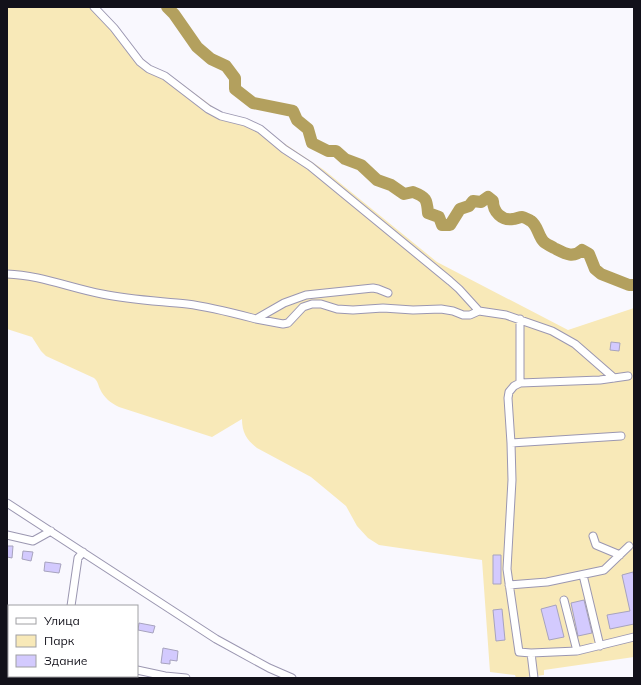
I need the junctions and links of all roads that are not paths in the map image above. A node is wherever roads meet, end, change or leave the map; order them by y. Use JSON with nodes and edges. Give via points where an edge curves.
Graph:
{"nodes":[{"id":1,"x":94,"y":7,"type":"edge"},
{"id":2,"x":7,"y":274,"type":"edge"},
{"id":3,"x":388,"y":293,"type":"dead end"},
{"id":4,"x":479,"y":312,"type":"junction"},
{"id":5,"x":520,"y":319,"type":"junction"},
{"id":6,"x":256,"y":320,"type":"junction"},
{"id":7,"x":628,"y":376,"type":"dead end"},
{"id":8,"x":614,"y":378,"type":"junction"},
{"id":9,"x":520,"y":383,"type":"junction"},
{"id":10,"x":621,"y":436,"type":"dead end"},
{"id":11,"x":511,"y":443,"type":"junction"},
{"id":12,"x":7,"y":502,"type":"edge"},
{"id":13,"x":51,"y":531,"type":"junction"},
{"id":14,"x":7,"y":535,"type":"edge"},
{"id":15,"x":593,"y":536,"type":"dead end"},
{"id":16,"x":629,"y":546,"type":"dead end"},
{"id":17,"x":83,"y":552,"type":"junction"},
{"id":18,"x":620,"y":555,"type":"junction"},
{"id":19,"x":583,"y":575,"type":"junction"},
{"id":20,"x":509,"y":585,"type":"junction"},
{"id":21,"x":564,"y":600,"type":"dead end"},
{"id":22,"x":71,"y":605,"type":"edge"},
{"id":23,"x":634,"y":637,"type":"edge"},
{"id":24,"x":600,"y":646,"type":"junction"},
{"id":25,"x":577,"y":651,"type":"junction"},
{"id":26,"x":531,"y":653,"type":"junction"},
{"id":27,"x":138,"y":670,"type":"edge"},
{"id":28,"x":186,"y":678,"type":"edge"},
{"id":29,"x":292,"y":678,"type":"edge"},
{"id":30,"x":534,"y":678,"type":"edge"}],
"edges":[{"from":1,"to":4,"type":"street","via":[[148,69],[164,76],[221,116],[260,129],[310,166],[450,281]]},
{"from":2,"to":6,"type":"street","via":[[51,280],[129,299],[214,308]]},
{"from":3,"to":6,"type":"street","via":[[373,288],[306,295],[284,303]]},
{"from":4,"to":5,"type":"street"},
{"from":4,"to":6,"type":"street","via":[[463,315],[441,309],[353,310],[312,304],[303,307],[288,323]]},
{"from":5,"to":8,"type":"street","via":[[552,330],[575,344]]},
{"from":5,"to":9,"type":"street"},
{"from":7,"to":8,"type":"street"},
{"from":8,"to":9,"type":"street"},
{"from":9,"to":11,"type":"street","via":[[509,392],[508,398]]},
{"from":10,"to":11,"type":"street"},
{"from":11,"to":20,"type":"street","via":[[512,480],[507,564]]},
{"from":12,"to":13,"type":"street"},
{"from":13,"to":14,"type":"street","via":[[33,541]]},
{"from":13,"to":17,"type":"street"},
{"from":15,"to":18,"type":"street","via":[[596,545]]},
{"from":16,"to":18,"type":"street"},
{"from":17,"to":22,"type":"street","via":[[78,558]]},
{"from":17,"to":29,"type":"street","via":[[216,639]]},
{"from":18,"to":19,"type":"street","via":[[604,570]]},
{"from":19,"to":20,"type":"street","via":[[547,582]]},
{"from":19,"to":24,"type":"street"},
{"from":20,"to":26,"type":"street","via":[[518,649],[519,652]]},
{"from":21,"to":25,"type":"street"},
{"from":23,"to":24,"type":"street"},
{"from":24,"to":25,"type":"street"},
{"from":25,"to":26,"type":"street"},
{"from":26,"to":30,"type":"street"},
{"from":27,"to":28,"type":"street"}]}
